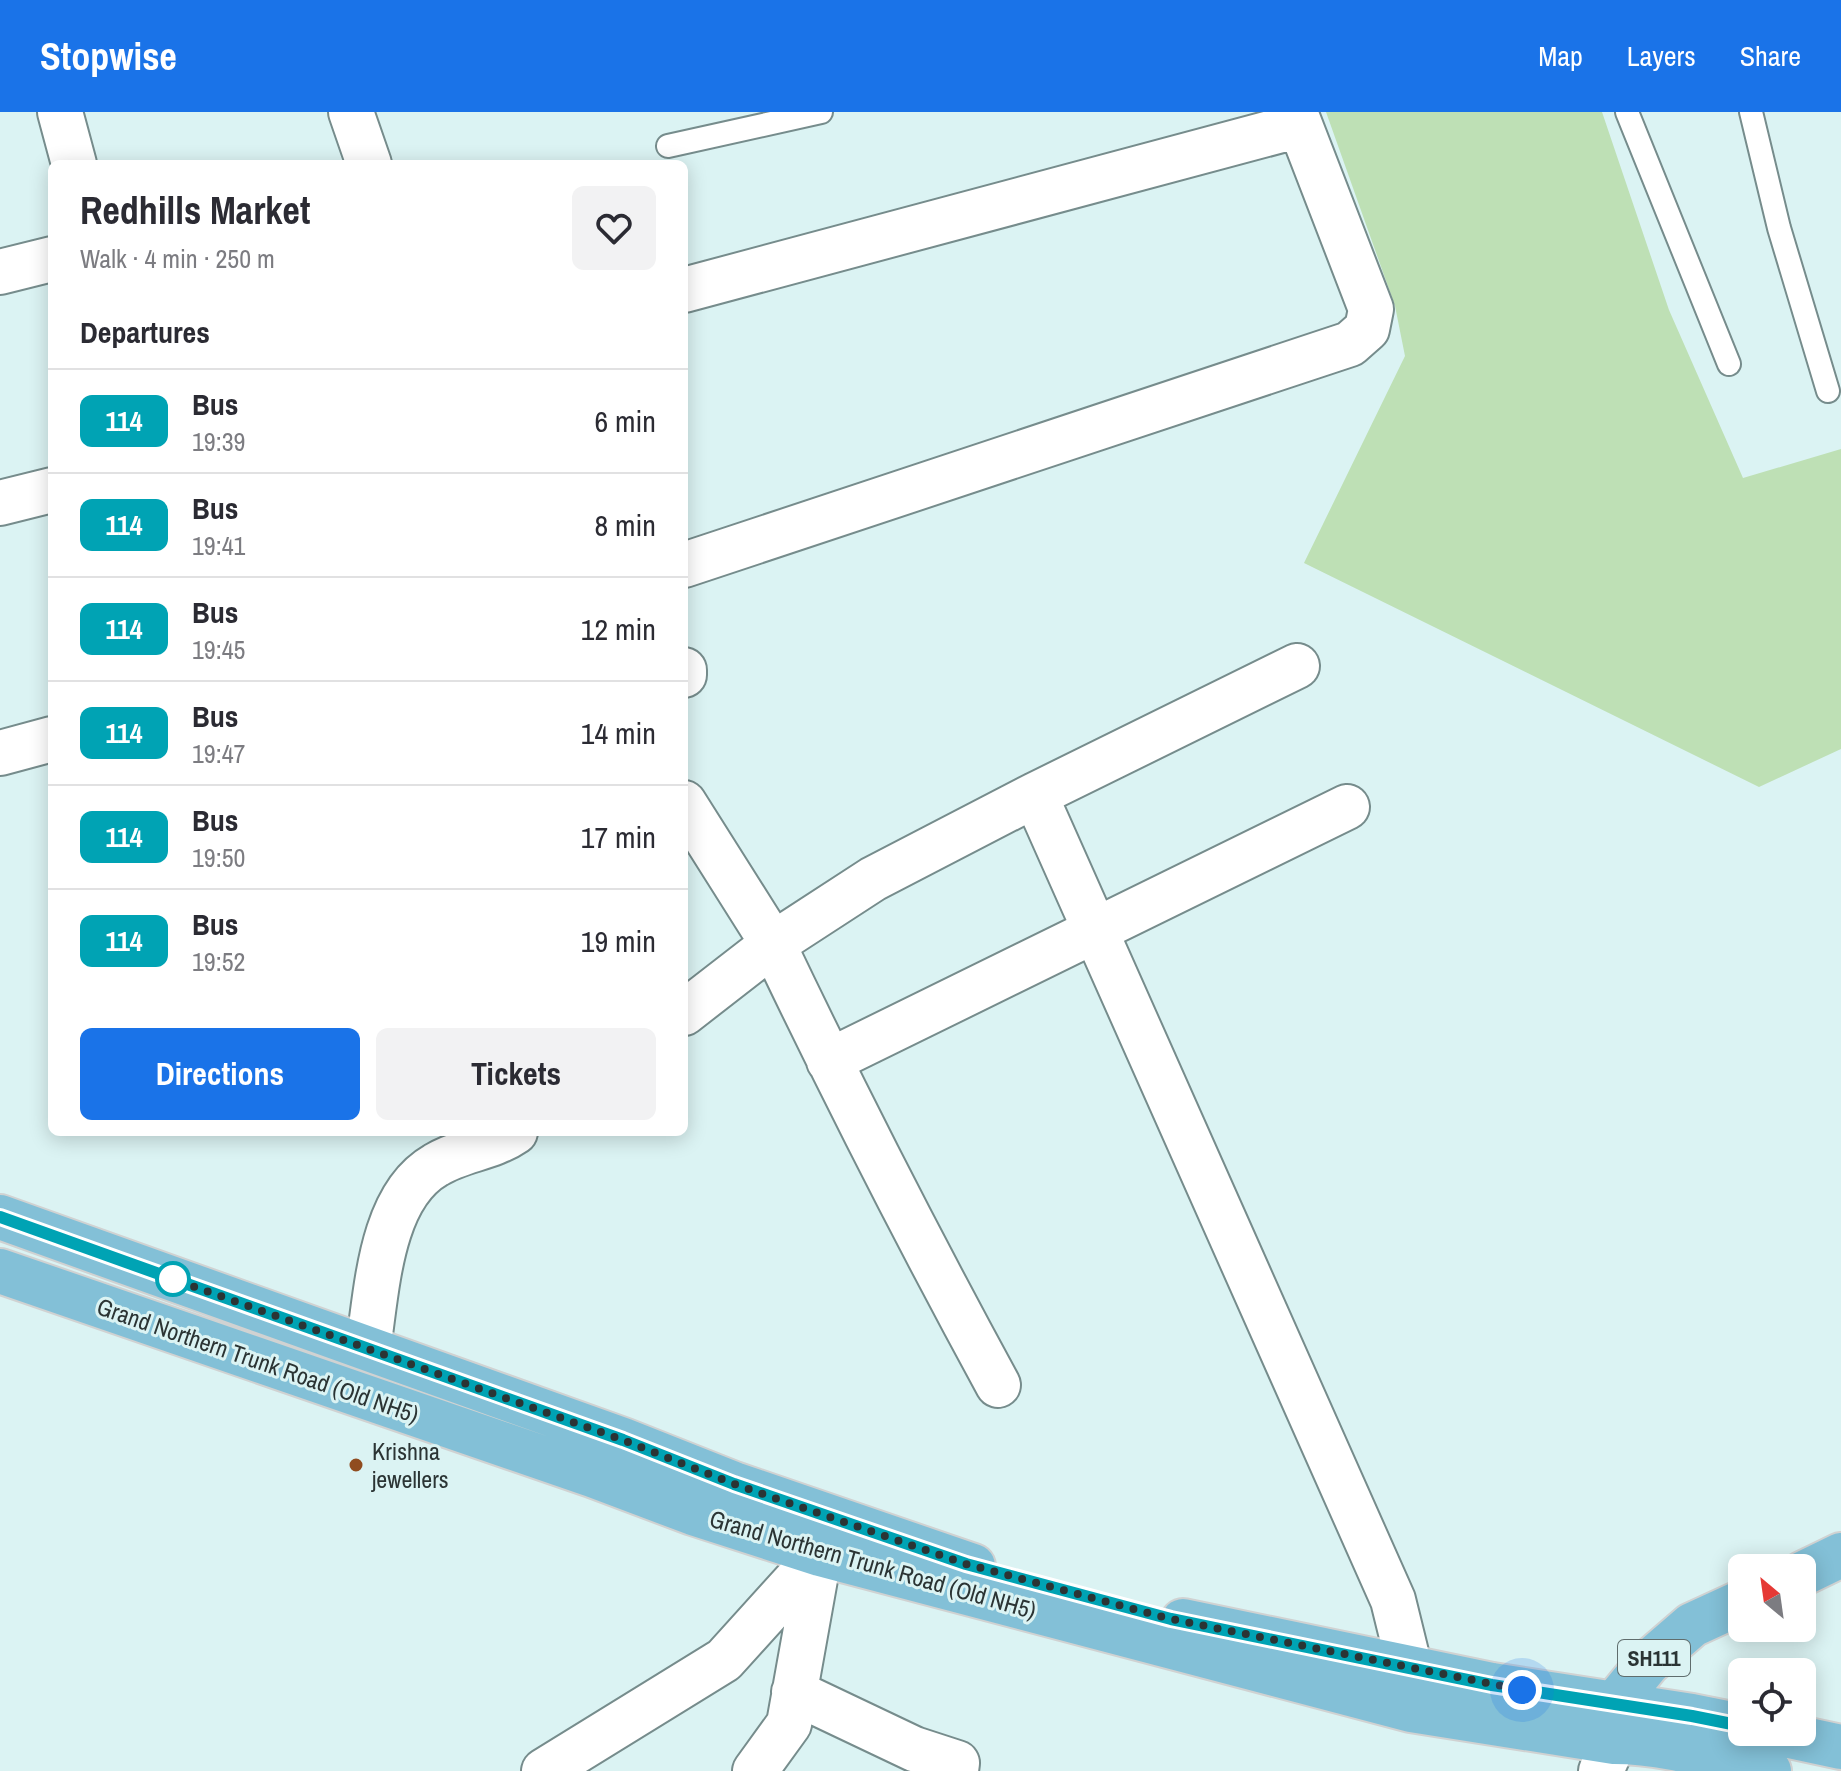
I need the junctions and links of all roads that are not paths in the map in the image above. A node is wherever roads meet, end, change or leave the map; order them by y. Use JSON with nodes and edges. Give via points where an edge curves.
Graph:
{"nodes":[{"id":1,"x":60,"y":112,"type":"edge"},
{"id":2,"x":351,"y":112,"type":"edge"},
{"id":3,"x":821,"y":112,"type":"edge"},
{"id":4,"x":1627,"y":112,"type":"edge"},
{"id":5,"x":1751,"y":112,"type":"edge"},
{"id":6,"x":1297,"y":118,"type":"edge"},
{"id":7,"x":668,"y":146,"type":"dead end"},
{"id":8,"x":73,"y":160,"type":"edge"},
{"id":9,"x":368,"y":160,"type":"edge"},
{"id":10,"x":48,"y":260,"type":"edge"},
{"id":11,"x":0,"y":272,"type":"edge"},
{"id":12,"x":688,"y":289,"type":"edge"},
{"id":13,"x":1729,"y":364,"type":"dead end"},
{"id":14,"x":1828,"y":391,"type":"dead end"},
{"id":15,"x":48,"y":491,"type":"edge"},
{"id":16,"x":0,"y":503,"type":"edge"},
{"id":17,"x":688,"y":564,"type":"edge"},
{"id":18,"x":1297,"y":666,"type":"dead end"},
{"id":19,"x":48,"y":740,"type":"edge"},
{"id":20,"x":0,"y":753,"type":"edge"},
{"id":21,"x":1035,"y":795,"type":"junction"},
{"id":22,"x":1347,"y":807,"type":"dead end"},
{"id":23,"x":689,"y":822,"type":"edge"},
{"id":24,"x":1095,"y":929,"type":"junction"},
{"id":25,"x":773,"y":944,"type":"junction"},
{"id":26,"x":688,"y":1010,"type":"edge"},
{"id":27,"x":829,"y":1061,"type":"junction"},
{"id":28,"x":505,"y":1136,"type":"edge"},
{"id":29,"x":0,"y":1217,"type":"edge"},
{"id":30,"x":0,"y":1271,"type":"edge"},
{"id":31,"x":368,"y":1348,"type":"junction"},
{"id":32,"x":998,"y":1385,"type":"dead end"},
{"id":33,"x":824,"y":1535,"type":"junction"},
{"id":34,"x":1841,"y":1555,"type":"edge"},
{"id":35,"x":1816,"y":1567,"type":"edge"},
{"id":36,"x":1728,"y":1608,"type":"edge"},
{"id":37,"x":1411,"y":1690,"type":"junction"},
{"id":38,"x":794,"y":1692,"type":"junction"},
{"id":39,"x":1728,"y":1727,"type":"edge"},
{"id":40,"x":1604,"y":1739,"type":"edge"},
{"id":41,"x":1816,"y":1742,"type":"edge"},
{"id":42,"x":1841,"y":1747,"type":"edge"},
{"id":43,"x":544,"y":1771,"type":"edge"},
{"id":44,"x":755,"y":1771,"type":"edge"},
{"id":45,"x":956,"y":1771,"type":"edge"},
{"id":46,"x":1769,"y":1771,"type":"edge"}],
"edges":[{"from":1,"to":8,"type":"street"},
{"from":2,"to":9,"type":"street"},
{"from":3,"to":7,"type":"lane"},
{"from":4,"to":13,"type":"lane"},
{"from":5,"to":14,"type":"lane"},
{"from":6,"to":12,"type":"street"},
{"from":6,"to":17,"type":"street","via":[[1371,309],[1367,329],[1350,344]]},
{"from":10,"to":11,"type":"street"},
{"from":15,"to":16,"type":"street"},
{"from":18,"to":21,"type":"street"},
{"from":19,"to":20,"type":"street"},
{"from":21,"to":24,"type":"street"},
{"from":21,"to":25,"type":"street","via":[[873,879]]},
{"from":22,"to":24,"type":"street"},
{"from":23,"to":25,"type":"street"},
{"from":24,"to":27,"type":"street"},
{"from":24,"to":37,"type":"street","via":[[1393,1600]]},
{"from":25,"to":26,"type":"street"},
{"from":25,"to":27,"type":"street"},
{"from":27,"to":32,"type":"street"},
{"from":28,"to":31,"type":"street","via":[[436,1165],[409,1187],[386,1239]]},
{"from":29,"to":31,"type":"main road","name":"Grand Northern Trunk Road (Old NH5)"},
{"from":30,"to":33,"type":"main road","name":"Grand Northern Trunk Road (Old NH5)","via":[[693,1513]]},
{"from":31,"to":33,"type":"main road","name":"Grand Northern Trunk Road (Old NH5)"},
{"from":33,"to":37,"type":"main road","name":"Grand Northern Trunk Road (Old NH5)"},
{"from":33,"to":38,"type":"street"},
{"from":33,"to":43,"type":"street","via":[[724,1660]]},
{"from":34,"to":35,"type":"main road"},
{"from":36,"to":40,"type":"main road","number":"SH111","via":[[1692,1625],[1648,1663]]},
{"from":37,"to":40,"type":"main road","name":"Grand Northern Trunk Road (Old NH5)"},
{"from":38,"to":44,"type":"street","via":[[789,1724]]},
{"from":38,"to":45,"type":"street","via":[[914,1749],[957,1763]]},
{"from":39,"to":40,"type":"main road","name":"Grand Northern Trunk Road (Old NH5)"},
{"from":40,"to":46,"type":"main road","name":"Grand Northern Trunk Road (Old NH5)","via":[[1678,1748]]},
{"from":41,"to":42,"type":"main road"}]}
